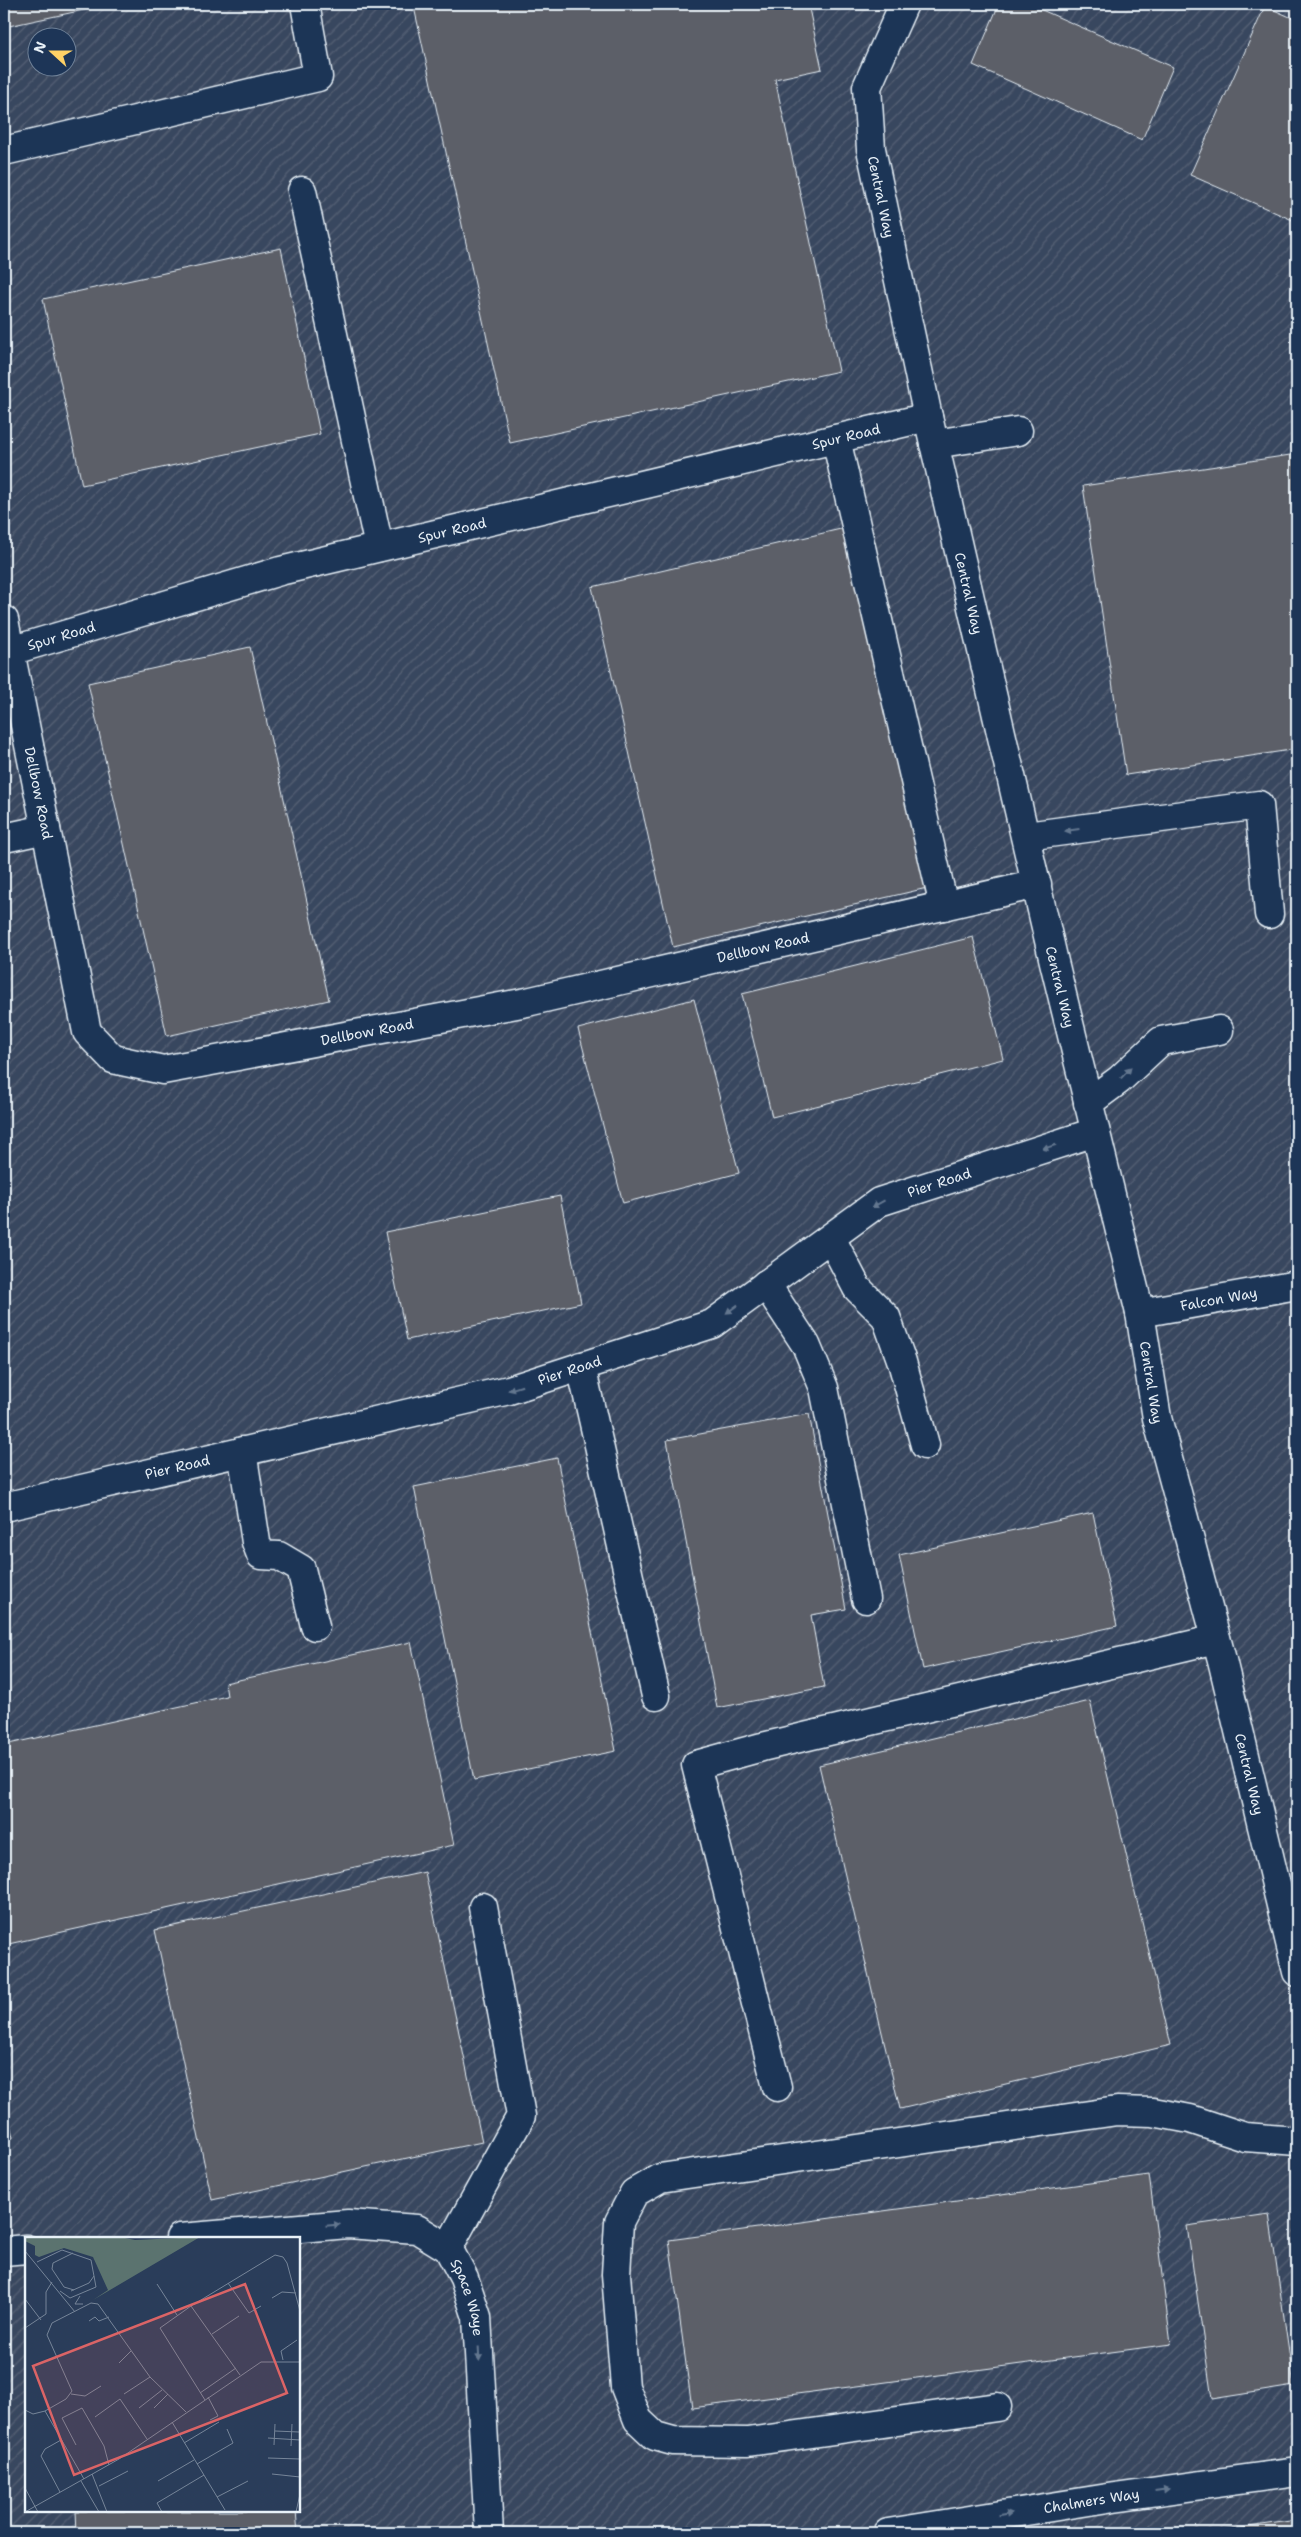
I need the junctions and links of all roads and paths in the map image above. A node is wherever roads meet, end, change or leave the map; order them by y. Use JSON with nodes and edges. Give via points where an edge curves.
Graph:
{"nodes":[{"id":1,"x":305,"y":4,"type":"edge"},
{"id":2,"x":904,"y":4,"type":"edge"},
{"id":3,"x":4,"y":151,"type":"edge"},
{"id":4,"x":302,"y":191,"type":"dead end"},
{"id":5,"x":928,"y":417,"type":"junction"},
{"id":6,"x":1018,"y":431,"type":"dead end"},
{"id":7,"x":836,"y":439,"type":"junction"},
{"id":8,"x":934,"y":444,"type":"junction"},
{"id":9,"x":379,"y":547,"type":"junction"},
{"id":10,"x":4,"y":620,"type":"edge"},
{"id":11,"x":10,"y":651,"type":"junction"},
{"id":12,"x":46,"y":829,"type":"junction"},
{"id":13,"x":1026,"y":836,"type":"junction"},
{"id":14,"x":4,"y":838,"type":"edge"},
{"id":15,"x":1037,"y":884,"type":"junction"},
{"id":16,"x":944,"y":906,"type":"junction"},
{"id":17,"x":1270,"y":914,"type":"dead end"},
{"id":18,"x":1219,"y":1030,"type":"dead end"},
{"id":19,"x":1088,"y":1103,"type":"junction"},
{"id":20,"x":1095,"y":1132,"type":"junction"},
{"id":21,"x":830,"y":1238,"type":"junction"},
{"id":22,"x":766,"y":1284,"type":"junction"},
{"id":23,"x":1297,"y":1285,"type":"edge"},
{"id":24,"x":1140,"y":1313,"type":"junction"},
{"id":25,"x":581,"y":1366,"type":"junction"},
{"id":26,"x":925,"y":1446,"type":"dead end"},
{"id":27,"x":242,"y":1451,"type":"junction"},
{"id":28,"x":4,"y":1507,"type":"edge"},
{"id":29,"x":866,"y":1599,"type":"dead end"},
{"id":30,"x":315,"y":1626,"type":"dead end"},
{"id":31,"x":1216,"y":1639,"type":"junction"},
{"id":32,"x":656,"y":1696,"type":"dead end"},
{"id":33,"x":483,"y":1907,"type":"dead end"},
{"id":34,"x":1297,"y":1972,"type":"edge"},
{"id":35,"x":777,"y":2087,"type":"dead end"},
{"id":36,"x":1297,"y":2141,"type":"edge"},
{"id":37,"x":192,"y":2237,"type":"edge"},
{"id":38,"x":448,"y":2248,"type":"junction"},
{"id":39,"x":25,"y":2249,"type":"edge"},
{"id":40,"x":4,"y":2251,"type":"edge"},
{"id":41,"x":997,"y":2407,"type":"dead end"},
{"id":42,"x":1297,"y":2472,"type":"edge"},
{"id":43,"x":488,"y":2533,"type":"edge"},
{"id":44,"x":888,"y":2533,"type":"edge"}],
"edges":[{"from":1,"to":3,"type":"street","via":[[318,77]]},
{"from":2,"to":5,"type":"street","name":"Central Way","via":[[867,87],[871,149]]},
{"from":4,"to":9,"type":"street"},
{"from":5,"to":7,"type":"street","name":"Spur Road"},
{"from":5,"to":8,"type":"street","name":"Central Way"},
{"from":6,"to":8,"type":"street"},
{"from":7,"to":9,"type":"street","name":"Spur Road"},
{"from":7,"to":16,"type":"street"},
{"from":8,"to":13,"type":"street","name":"Central Way"},
{"from":9,"to":11,"type":"street","name":"Spur Road","via":[[280,571]]},
{"from":10,"to":11,"type":"street","name":"Spur Road"},
{"from":11,"to":12,"type":"street","name":"Dellbow Road"},
{"from":12,"to":14,"type":"street"},
{"from":12,"to":16,"type":"street","name":"Dellbow Road","via":[[87,1032],[113,1059],[163,1070],[527,1002]]},
{"from":13,"to":15,"type":"street","name":"Central Way"},
{"from":17,"to":13,"type":"street","one_way":true,"via":[[1259,805]]},
{"from":15,"to":16,"type":"street","name":"Dellbow Road"},
{"from":15,"to":19,"type":"street","name":"Central Way"},
{"from":19,"to":18,"type":"street","one_way":true,"via":[[1119,1080],[1161,1040]]},
{"from":19,"to":20,"type":"street","name":"Central Way"},
{"from":20,"to":21,"type":"street","name":"Pier Road","one_way":true,"via":[[879,1202]]},
{"from":20,"to":24,"type":"street","name":"Central Way"},
{"from":21,"to":22,"type":"street","name":"Pier Road"},
{"from":21,"to":26,"type":"street","via":[[856,1288],[886,1317]]},
{"from":22,"to":25,"type":"street","name":"Pier Road","one_way":true,"via":[[712,1324]]},
{"from":22,"to":29,"type":"street","via":[[806,1346],[824,1388]]},
{"from":23,"to":24,"type":"street","name":"Falcon Way"},
{"from":24,"to":31,"type":"street","name":"Central Way","via":[[1157,1418]]},
{"from":25,"to":27,"type":"street","name":"Pier Road","one_way":true,"via":[[509,1390]]},
{"from":25,"to":32,"type":"street"},
{"from":27,"to":28,"type":"street","name":"Pier Road"},
{"from":27,"to":30,"type":"street","via":[[258,1548],[261,1555],[279,1556],[301,1569]]},
{"from":31,"to":34,"type":"street","name":"Central Way"},
{"from":31,"to":35,"type":"street","via":[[762,1746],[696,1765]]},
{"from":33,"to":38,"type":"street","via":[[521,2116]]},
{"from":36,"to":41,"type":"street","via":[[1245,2137],[1190,2119],[1153,2112],[1117,2112],[660,2178],[634,2193],[619,2222],[616,2274],[625,2387],[638,2420],[655,2436],[673,2441],[748,2442]]},
{"from":37,"to":38,"type":"street","name":"Space Waye","one_way":true,"via":[[348,2224],[417,2229]]},
{"from":38,"to":43,"type":"street","name":"Space Waye","one_way":true,"via":[[464,2278],[478,2317]]},
{"from":39,"to":40,"type":"street"},
{"from":44,"to":42,"type":"street","name":"Chalmers Way","one_way":true}]}
